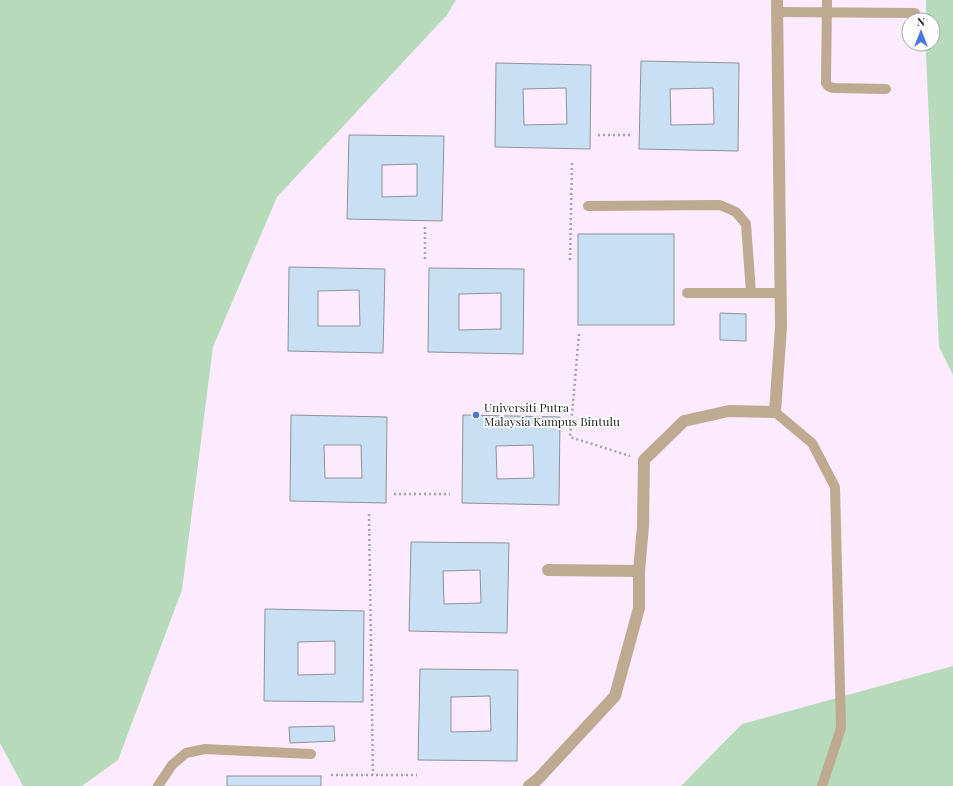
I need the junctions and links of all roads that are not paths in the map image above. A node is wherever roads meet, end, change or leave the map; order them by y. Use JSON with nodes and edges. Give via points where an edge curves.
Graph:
{"nodes":[{"id":1,"x":827,"y":0,"type":"edge"},
{"id":2,"x":777,"y":6,"type":"edge"},
{"id":3,"x":827,"y":13,"type":"junction"},
{"id":4,"x":901,"y":13,"type":"edge"},
{"id":5,"x":886,"y":90,"type":"dead end"},
{"id":6,"x":588,"y":206,"type":"dead end"},
{"id":7,"x":751,"y":293,"type":"junction"},
{"id":8,"x":780,"y":293,"type":"junction"},
{"id":9,"x":687,"y":294,"type":"dead end"},
{"id":10,"x":775,"y":412,"type":"junction"},
{"id":11,"x":548,"y":570,"type":"dead end"},
{"id":12,"x":639,"y":571,"type":"junction"},
{"id":13,"x":311,"y":754,"type":"dead end"},
{"id":14,"x":158,"y":786,"type":"edge"},
{"id":15,"x":529,"y":786,"type":"edge"},
{"id":16,"x":822,"y":786,"type":"edge"}],
"edges":[{"from":1,"to":3,"type":"lane"},
{"from":2,"to":3,"type":"lane"},
{"from":2,"to":8,"type":"street"},
{"from":3,"to":4,"type":"lane"},
{"from":3,"to":5,"type":"lane","via":[[828,86]]},
{"from":6,"to":7,"type":"lane","via":[[720,206],[736,212],[746,224]]},
{"from":7,"to":8,"type":"lane"},
{"from":7,"to":9,"type":"lane"},
{"from":8,"to":10,"type":"street","via":[[781,327]]},
{"from":10,"to":12,"type":"street","via":[[729,411],[684,421],[644,460]]},
{"from":10,"to":16,"type":"lane","via":[[812,443],[835,487],[841,728]]},
{"from":11,"to":12,"type":"street"},
{"from":12,"to":15,"type":"street","via":[[639,608],[615,696]]},
{"from":13,"to":14,"type":"lane","via":[[205,749],[186,753],[172,764]]}]}
